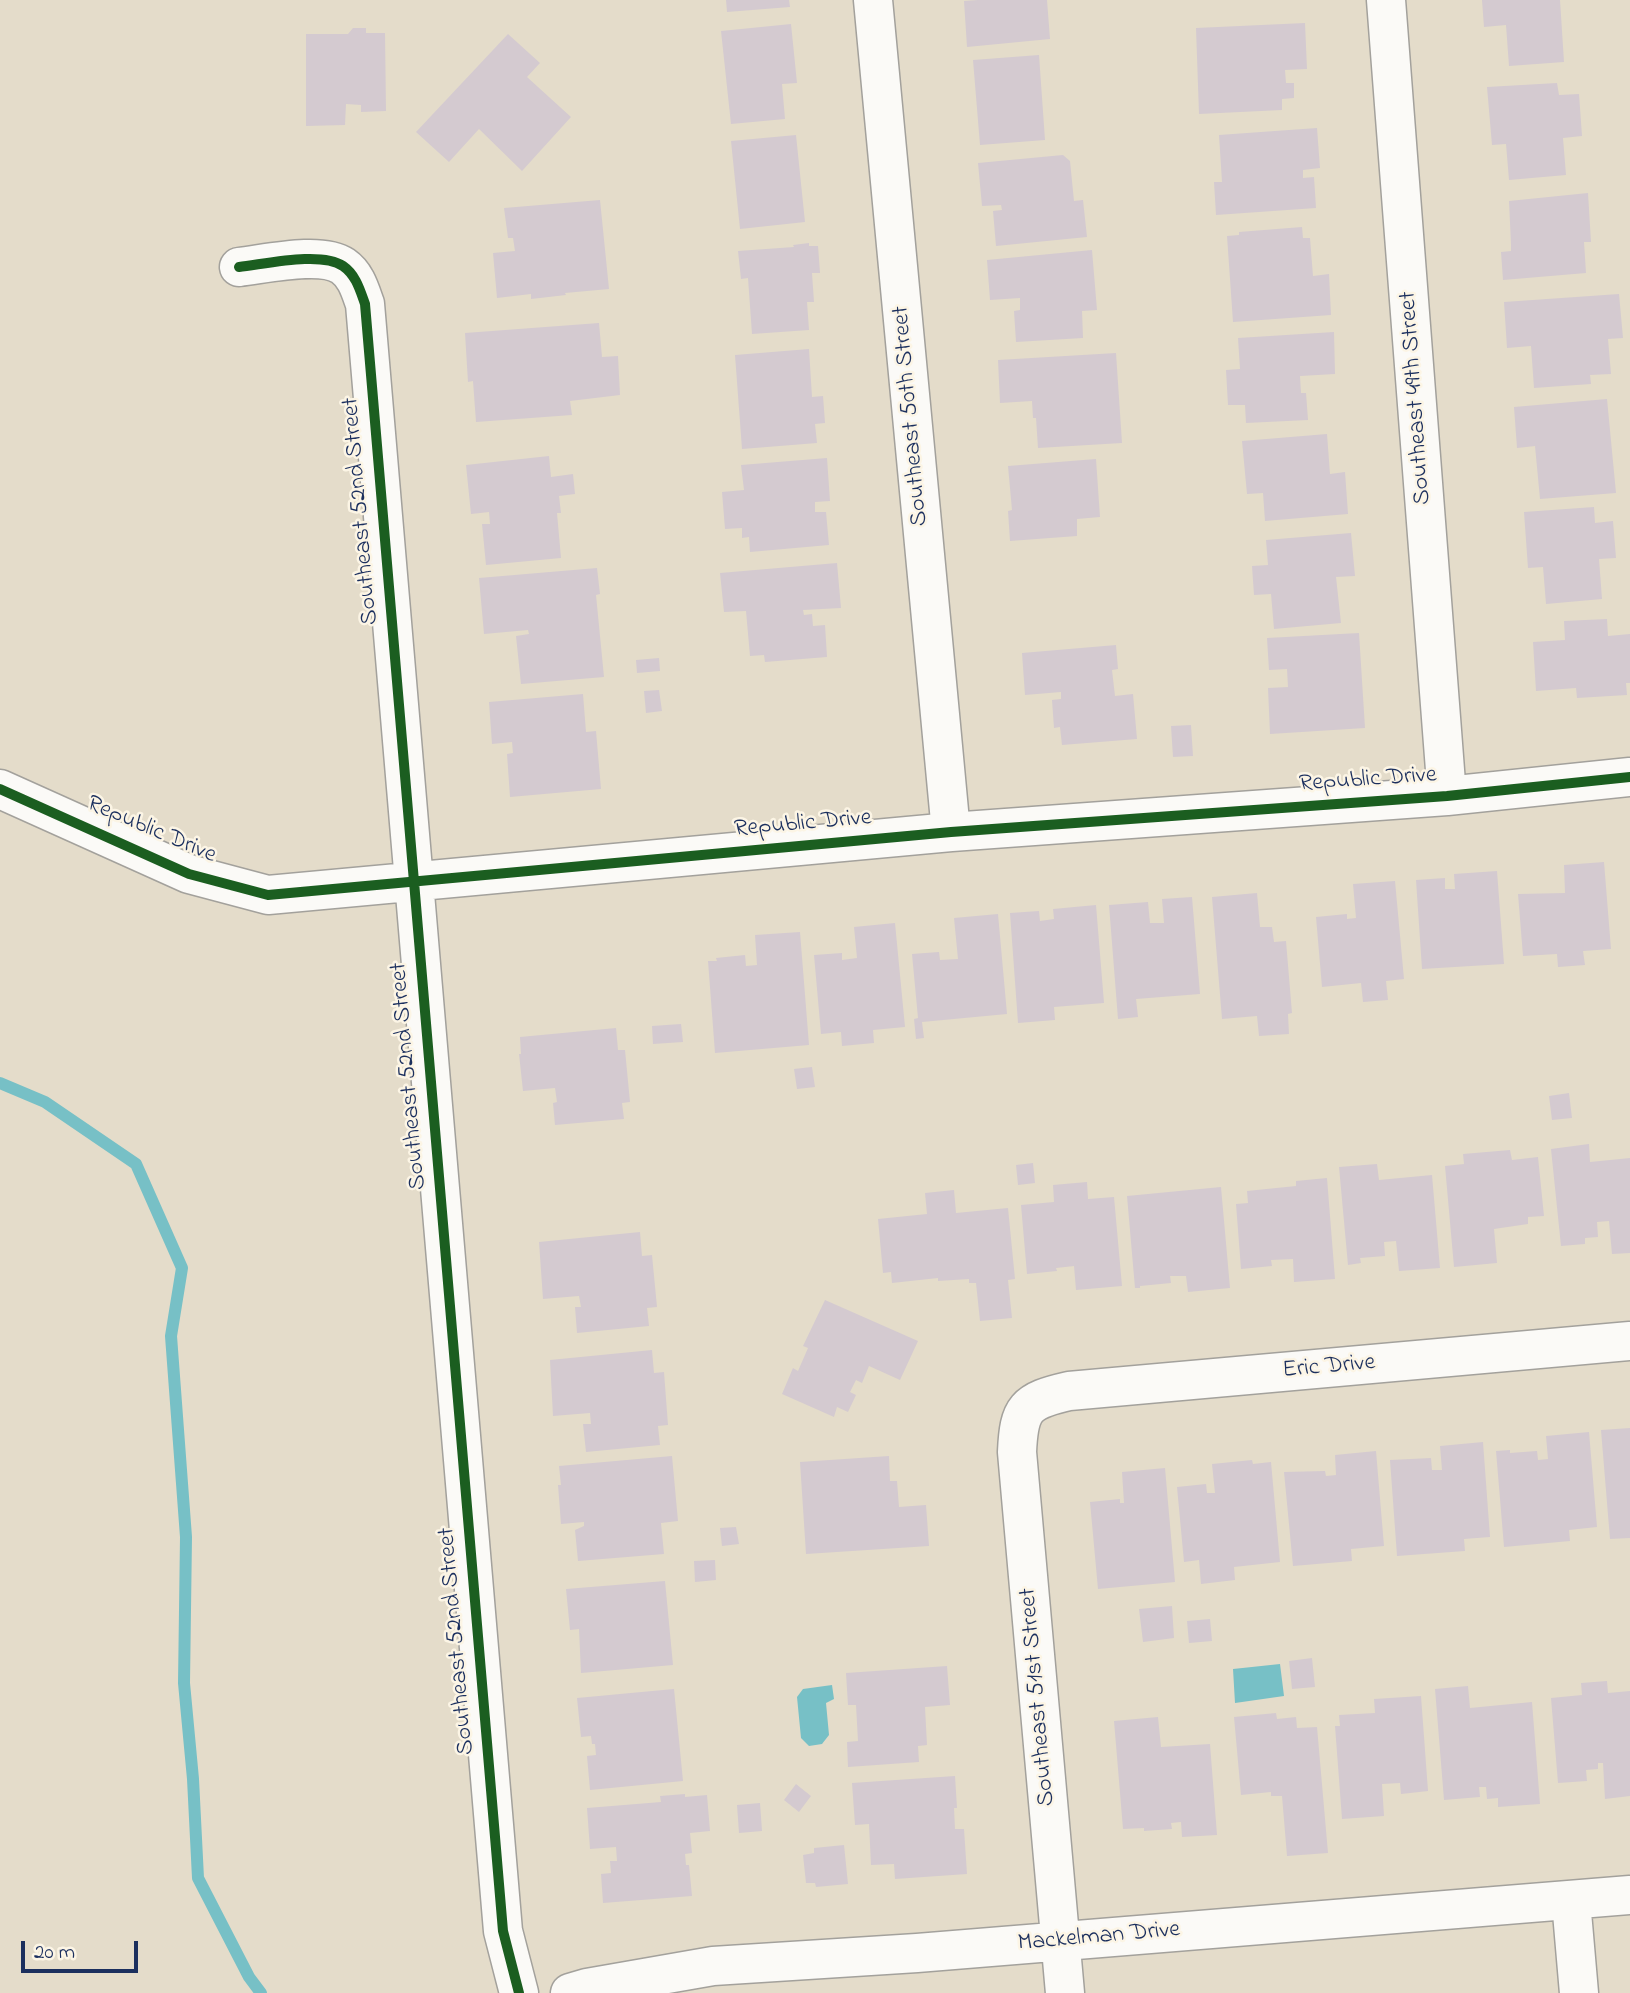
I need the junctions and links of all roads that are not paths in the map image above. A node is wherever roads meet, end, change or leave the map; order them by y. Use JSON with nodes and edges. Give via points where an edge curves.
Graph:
{"nodes":[{"id":1,"x":873,"y":0,"type":"edge"},
{"id":2,"x":1386,"y":0,"type":"edge"},
{"id":3,"x":239,"y":267,"type":"dead end"},
{"id":4,"x":1630,"y":777,"type":"edge"},
{"id":5,"x":0,"y":789,"type":"edge"},
{"id":6,"x":1447,"y":796,"type":"junction"},
{"id":7,"x":951,"y":832,"type":"junction"},
{"id":8,"x":414,"y":880,"type":"junction"},
{"id":9,"x":1630,"y":1341,"type":"edge"},
{"id":10,"x":1030,"y":1405,"type":"joint"},
{"id":11,"x":1630,"y":1895,"type":"edge"},
{"id":12,"x":1571,"y":1901,"type":"junction"},
{"id":13,"x":1060,"y":1941,"type":"junction"},
{"id":14,"x":519,"y":1993,"type":"edge"},
{"id":15,"x":570,"y":1993,"type":"edge"},
{"id":16,"x":1065,"y":1993,"type":"edge"},
{"id":17,"x":1579,"y":1993,"type":"edge"}],
"edges":[{"from":1,"to":7,"type":"street","name":"Southeast 50th Street"},
{"from":2,"to":6,"type":"street","name":"Southeast 49th Street"},
{"from":3,"to":8,"type":"street","name":"Southeast 52nd Street","via":[[316,258],[343,265],[357,281],[365,304]]},
{"from":4,"to":6,"type":"street","name":"Republic Drive"},
{"from":5,"to":8,"type":"street","name":"Republic Drive","via":[[189,874],[268,895]]},
{"from":6,"to":7,"type":"street","name":"Republic Drive"},
{"from":7,"to":8,"type":"street","name":"Republic Drive"},
{"from":8,"to":14,"type":"street","name":"Southeast 52nd Street","via":[[503,1931]]},
{"from":9,"to":10,"type":"street","name":"Eric Drive","via":[[1087,1389],[1052,1395]]},
{"from":10,"to":13,"type":"street","name":"Southeast 51st Street","via":[[1019,1420],[1017,1452]]},
{"from":11,"to":12,"type":"street","name":"Mackelman Drive"},
{"from":12,"to":13,"type":"street","name":"Mackelman Drive"},
{"from":12,"to":17,"type":"street"},
{"from":13,"to":15,"type":"street","name":"Mackelman Drive","via":[[713,1966]]},
{"from":13,"to":16,"type":"street","name":"Southeast 51st Street"}]}
